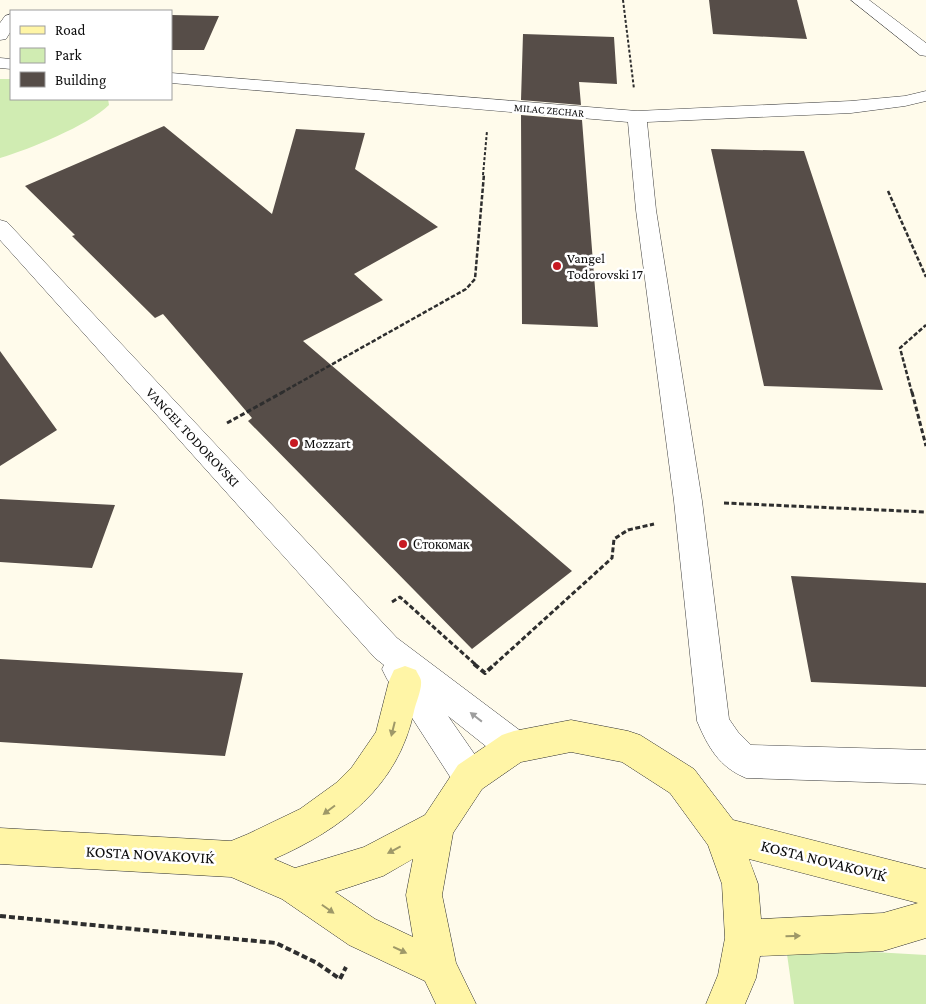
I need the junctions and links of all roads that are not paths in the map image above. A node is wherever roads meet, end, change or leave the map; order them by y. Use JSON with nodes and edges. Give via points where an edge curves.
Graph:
{"nodes":[{"id":1,"x":858,"y":0,"type":"edge"},
{"id":2,"x":10,"y":21,"type":"edge"},
{"id":3,"x":0,"y":35,"type":"edge"},
{"id":4,"x":926,"y":52,"type":"edge"},
{"id":5,"x":172,"y":78,"type":"edge"},
{"id":6,"x":926,"y":96,"type":"edge"},
{"id":7,"x":637,"y":117,"type":"junction"},
{"id":8,"x":0,"y":227,"type":"edge"},
{"id":9,"x":386,"y":648,"type":"junction"},
{"id":10,"x":405,"y":681,"type":"junction"},
{"id":11,"x":514,"y":747,"type":"junction"},
{"id":12,"x":926,"y":767,"type":"edge"},
{"id":13,"x":470,"y":777,"type":"junction"},
{"id":14,"x":437,"y":827,"type":"junction"},
{"id":15,"x":722,"y":835,"type":"junction"},
{"id":16,"x":0,"y":846,"type":"edge"},
{"id":17,"x":231,"y":858,"type":"junction"},
{"id":18,"x":294,"y":886,"type":"junction"},
{"id":19,"x":926,"y":887,"type":"edge"},
{"id":20,"x":926,"y":919,"type":"edge"},
{"id":21,"x":744,"y":938,"type":"junction"},
{"id":22,"x":438,"y":968,"type":"junction"},
{"id":23,"x":457,"y":1004,"type":"edge"},
{"id":24,"x":725,"y":1004,"type":"edge"}],
"edges":[{"from":1,"to":4,"type":"street"},
{"from":2,"to":3,"type":"street"},
{"from":5,"to":7,"type":"street","name":"MILAC ZECHAR"},
{"from":6,"to":7,"type":"street","name":"MILAC ZECHAR","via":[[851,107]]},
{"from":7,"to":12,"type":"street","via":[[646,210],[717,733],[746,761]]},
{"from":8,"to":9,"type":"street","name":"VANGEL TODOROVSKI"},
{"from":9,"to":10,"type":"street","name":"VANGEL TODOROVSKI"},
{"from":11,"to":9,"type":"street","name":"VANGEL TODOROVSKI","one_way":true},
{"from":10,"to":13,"type":"street","name":"VANGEL TODOROVSKI"},
{"from":10,"to":17,"type":"street","one_way":true,"via":[[391,738],[366,778],[322,815],[285,838]]},
{"from":11,"to":13,"type":"street"},
{"from":11,"to":15,"type":"street","via":[[571,736],[628,748],[682,782]]},
{"from":13,"to":14,"type":"street"},
{"from":14,"to":18,"type":"street","one_way":true,"via":[[370,862]]},
{"from":14,"to":22,"type":"street","via":[[424,895]]},
{"from":15,"to":19,"type":"street","name":"KOSTA NOVAKOVIḰ"},
{"from":15,"to":21,"type":"street","via":[[740,884]]},
{"from":16,"to":17,"type":"street","name":"KOSTA NOVAKOVIḰ"},
{"from":17,"to":18,"type":"street","name":"KOSTA NOVAKOVIḰ"},
{"from":18,"to":22,"type":"street","name":"KOSTA NOVAKOVIḰ","one_way":true,"via":[[362,932]]},
{"from":21,"to":20,"type":"street","one_way":true,"via":[[883,932]]},
{"from":21,"to":24,"type":"street","via":[[737,978]]},
{"from":22,"to":23,"type":"street"}]}
